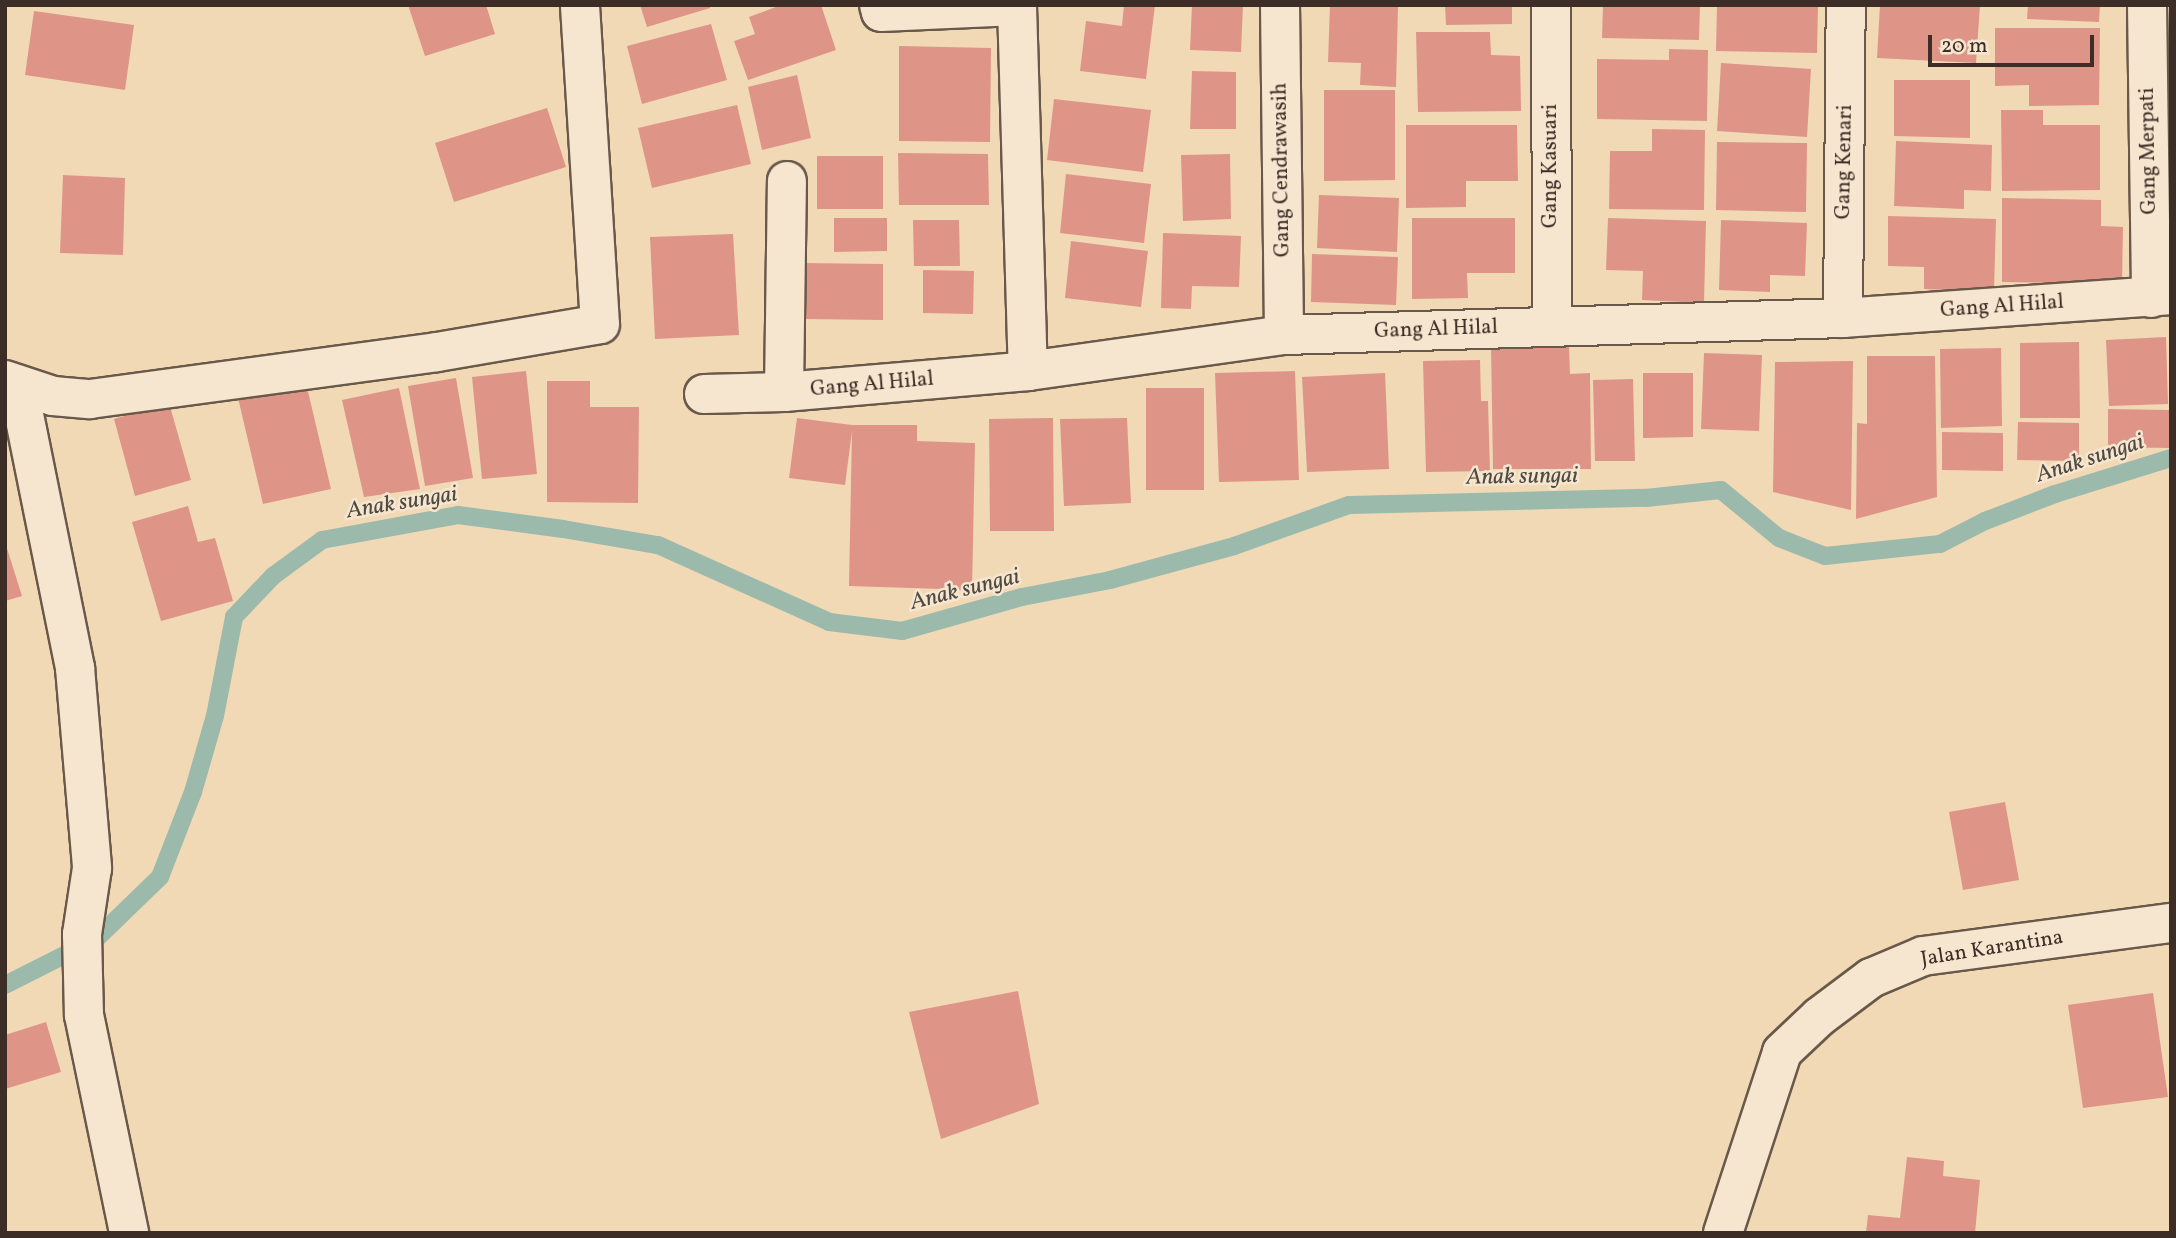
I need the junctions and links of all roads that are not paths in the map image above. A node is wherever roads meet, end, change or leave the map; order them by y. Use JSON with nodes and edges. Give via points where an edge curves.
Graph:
{"nodes":[{"id":1,"x":580,"y":5,"type":"edge"},
{"id":2,"x":878,"y":5,"type":"edge"},
{"id":3,"x":1280,"y":5,"type":"edge"},
{"id":4,"x":1551,"y":5,"type":"edge"},
{"id":5,"x":1846,"y":5,"type":"edge"},
{"id":6,"x":2147,"y":5,"type":"edge"},
{"id":7,"x":787,"y":181,"type":"dead end"},
{"id":8,"x":2161,"y":297,"type":"edge"},
{"id":9,"x":1843,"y":318,"type":"junction"},
{"id":10,"x":1552,"y":327,"type":"junction"},
{"id":11,"x":1284,"y":335,"type":"junction"},
{"id":12,"x":1028,"y":371,"type":"junction"},
{"id":13,"x":12,"y":383,"type":"edge"},
{"id":14,"x":784,"y":392,"type":"junction"},
{"id":15,"x":704,"y":394,"type":"dead end"},
{"id":16,"x":2171,"y":923,"type":"edge"},
{"id":17,"x":129,"y":1233,"type":"edge"},
{"id":18,"x":1723,"y":1233,"type":"edge"}],
"edges":[{"from":1,"to":13,"type":"street","via":[[600,324],[437,352],[90,399],[53,396]]},
{"from":2,"to":12,"type":"street","via":[[881,12],[1017,6]]},
{"from":3,"to":11,"type":"street","name":"Gang Cendrawasih"},
{"from":4,"to":10,"type":"street","name":"Gang Kasuari"},
{"from":5,"to":9,"type":"street","name":"Gang Kenari"},
{"from":6,"to":8,"type":"street","name":"Gang Merpati"},
{"from":7,"to":14,"type":"street"},
{"from":8,"to":9,"type":"street","name":"Gang Al Hilal"},
{"from":9,"to":10,"type":"street","name":"Gang Al Hilal"},
{"from":10,"to":11,"type":"street","name":"Gang Al Hilal"},
{"from":11,"to":12,"type":"street","name":"Gang Al Hilal"},
{"from":12,"to":14,"type":"street","name":"Gang Al Hilal"},
{"from":13,"to":17,"type":"street","via":[[75,668],[92,868],[81,948],[84,1015]]},
{"from":14,"to":15,"type":"street","name":"Gang Al Hilal"},
{"from":16,"to":18,"type":"street","name":"Jalan Karantina","via":[[1923,956],[1871,978],[1782,1052]]}]}
